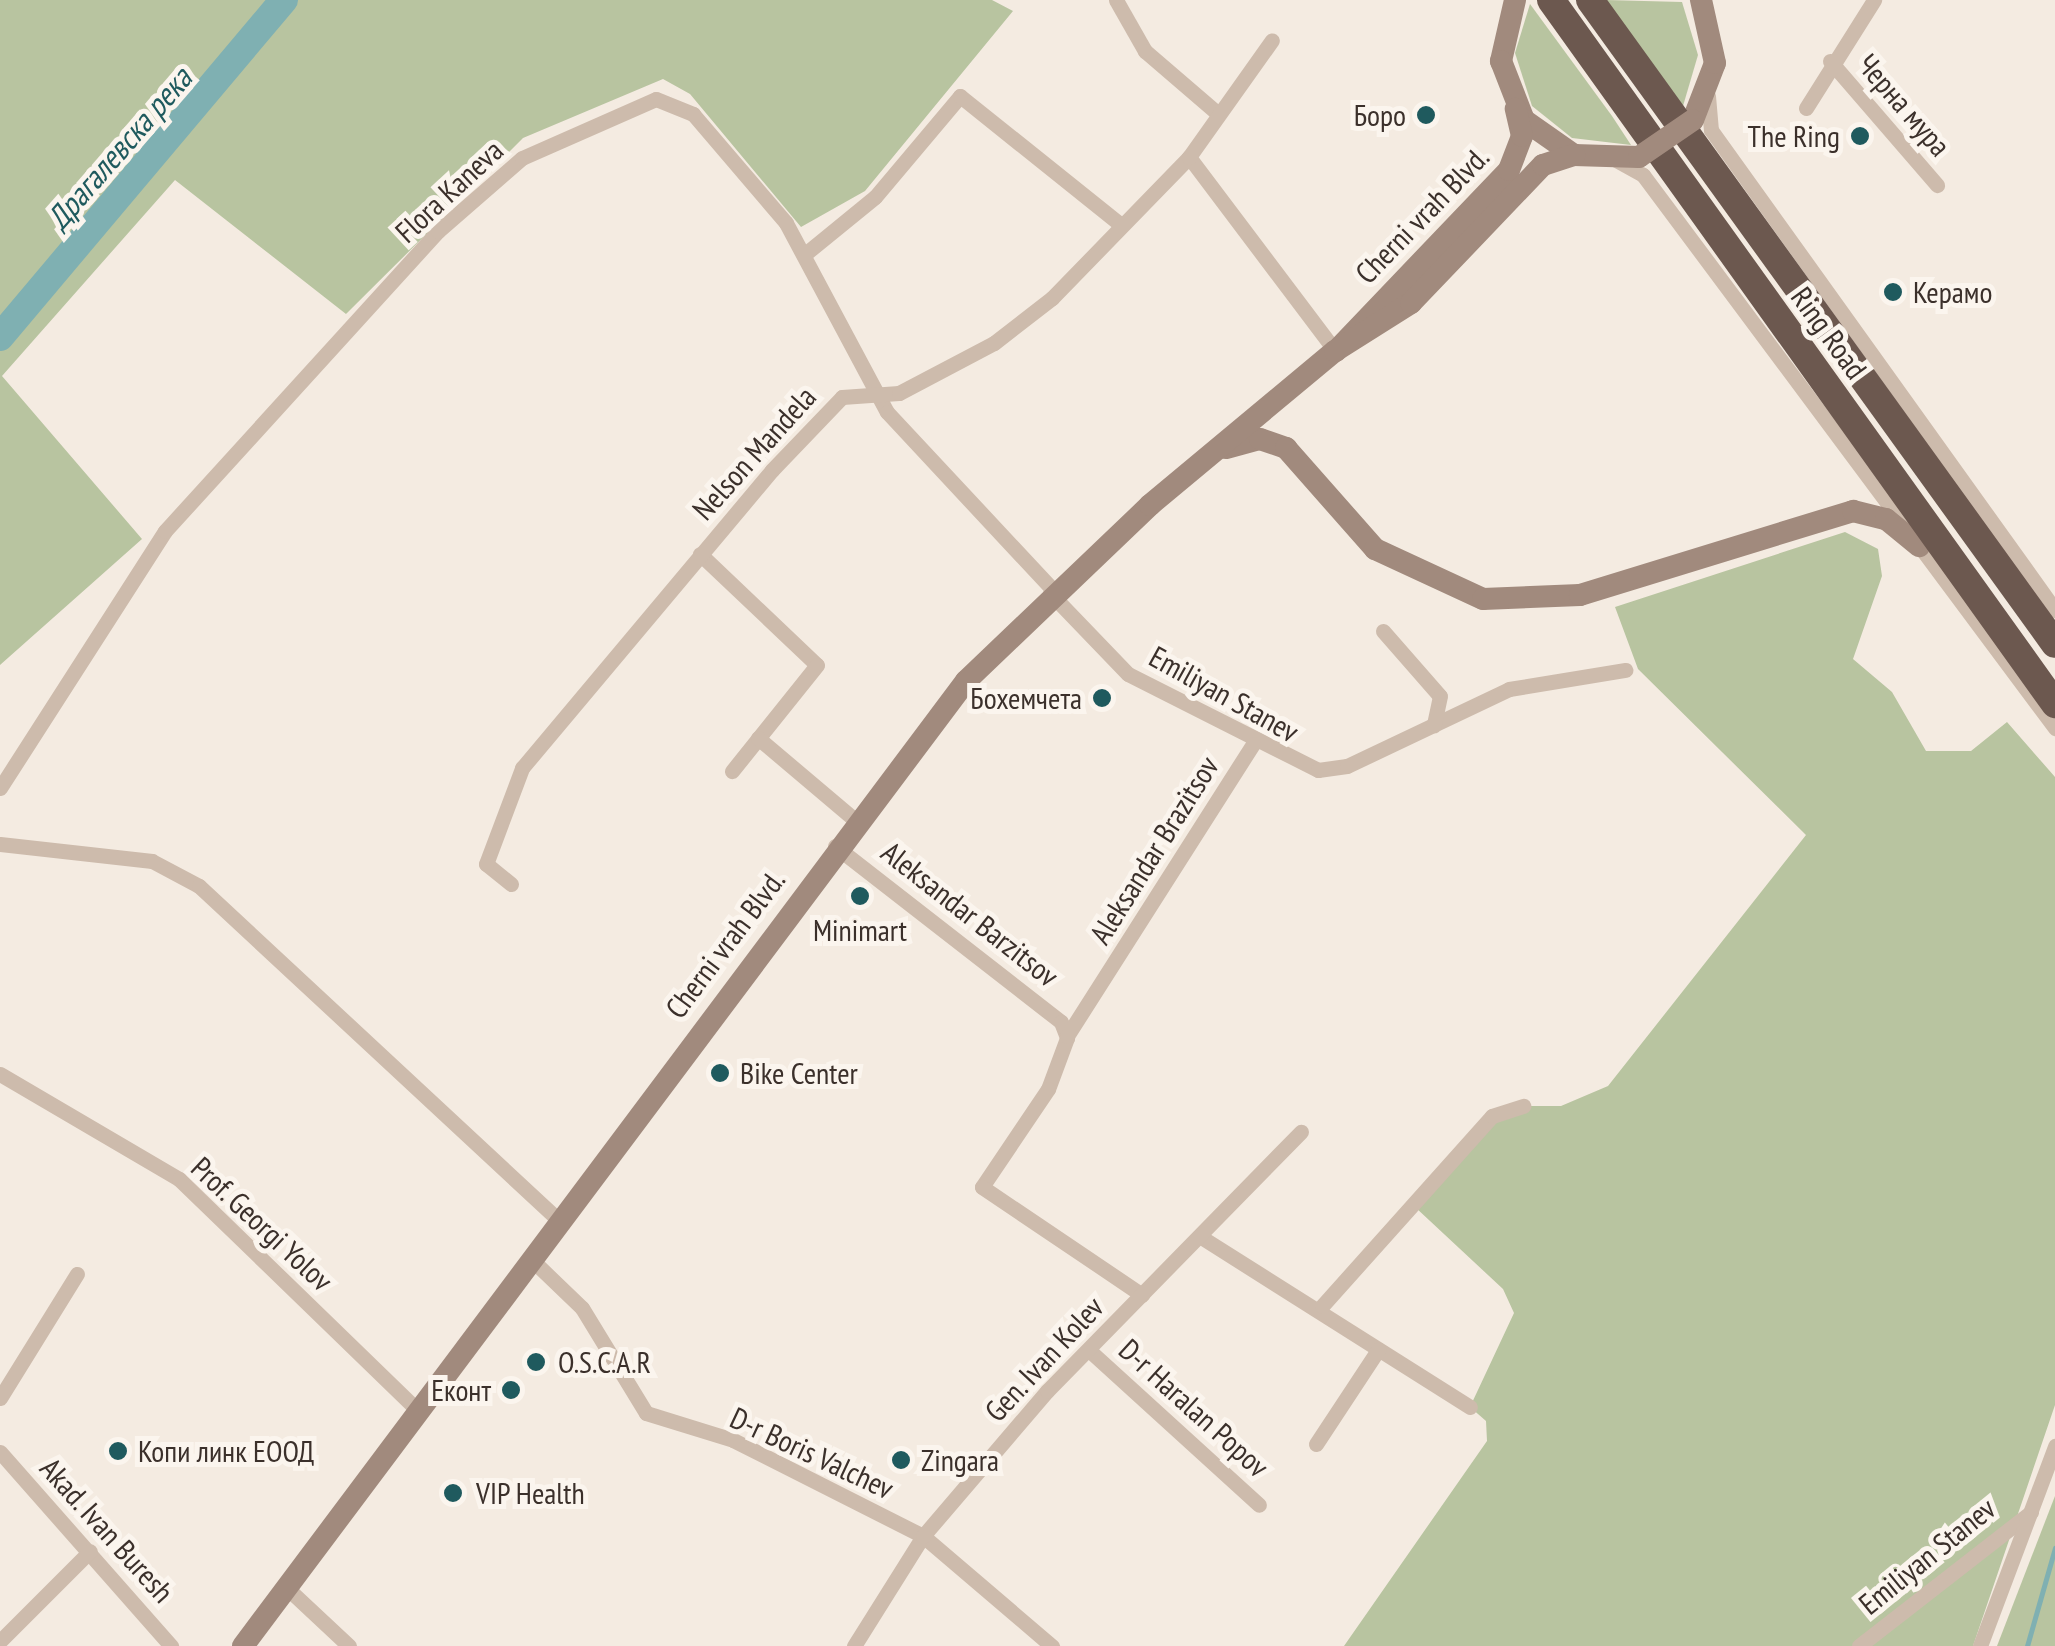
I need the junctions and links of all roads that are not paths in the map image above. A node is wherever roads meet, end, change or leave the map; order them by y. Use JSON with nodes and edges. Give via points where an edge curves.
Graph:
{"nodes":[{"id":1,"x":1116,"y":0,"type":"edge"},
{"id":2,"x":1551,"y":0,"type":"edge"},
{"id":3,"x":1590,"y":0,"type":"edge"},
{"id":4,"x":1701,"y":0,"type":"edge"},
{"id":5,"x":1874,"y":0,"type":"edge"},
{"id":6,"x":1511,"y":3,"type":"edge"},
{"id":7,"x":1272,"y":40,"type":"dead end"},
{"id":8,"x":1830,"y":61,"type":"junction"},
{"id":9,"x":1708,"y":92,"type":"junction"},
{"id":10,"x":1806,"y":108,"type":"dead end"},
{"id":11,"x":1516,"y":109,"type":"junction"},
{"id":12,"x":1216,"y":112,"type":"junction"},
{"id":13,"x":1574,"y":155,"type":"junction"},
{"id":14,"x":1189,"y":157,"type":"junction"},
{"id":15,"x":1628,"y":159,"type":"junction"},
{"id":16,"x":1937,"y":185,"type":"dead end"},
{"id":17,"x":1117,"y":222,"type":"junction"},
{"id":18,"x":805,"y":254,"type":"junction"},
{"id":19,"x":1336,"y":351,"type":"junction"},
{"id":20,"x":873,"y":393,"type":"junction"},
{"id":21,"x":1214,"y":453,"type":"junction"},
{"id":22,"x":1920,"y":546,"type":"junction"},
{"id":23,"x":700,"y":554,"type":"junction"},
{"id":24,"x":1052,"y":591,"type":"junction"},
{"id":25,"x":2055,"y":610,"type":"edge"},
{"id":26,"x":1383,"y":631,"type":"dead end"},
{"id":27,"x":2055,"y":644,"type":"edge"},
{"id":28,"x":1625,"y":670,"type":"dead end"},
{"id":29,"x":2014,"y":672,"type":"junction"},
{"id":30,"x":2055,"y":704,"type":"edge"},
{"id":31,"x":1434,"y":724,"type":"junction"},
{"id":32,"x":2055,"y":728,"type":"edge"},
{"id":33,"x":758,"y":738,"type":"junction"},
{"id":34,"x":1254,"y":744,"type":"junction"},
{"id":35,"x":732,"y":771,"type":"dead end"},
{"id":36,"x":0,"y":788,"type":"edge"},
{"id":37,"x":856,"y":820,"type":"junction"},
{"id":38,"x":0,"y":844,"type":"edge"},
{"id":39,"x":835,"y":846,"type":"junction"},
{"id":40,"x":510,"y":884,"type":"dead end"},
{"id":41,"x":1067,"y":1036,"type":"junction"},
{"id":42,"x":0,"y":1074,"type":"edge"},
{"id":43,"x":1523,"y":1106,"type":"dead end"},
{"id":44,"x":1301,"y":1132,"type":"dead end"},
{"id":45,"x":558,"y":1220,"type":"junction"},
{"id":46,"x":1201,"y":1237,"type":"junction"},
{"id":47,"x":530,"y":1258,"type":"junction"},
{"id":48,"x":78,"y":1274,"type":"dead end"},
{"id":49,"x":1142,"y":1295,"type":"junction"},
{"id":50,"x":1322,"y":1306,"type":"junction"},
{"id":51,"x":1378,"y":1350,"type":"junction"},
{"id":52,"x":1091,"y":1352,"type":"junction"},
{"id":53,"x":0,"y":1398,"type":"edge"},
{"id":54,"x":1470,"y":1407,"type":"dead end"},
{"id":55,"x":416,"y":1410,"type":"junction"},
{"id":56,"x":1316,"y":1444,"type":"dead end"},
{"id":57,"x":2055,"y":1446,"type":"edge"},
{"id":58,"x":0,"y":1452,"type":"edge"},
{"id":59,"x":1259,"y":1505,"type":"dead end"},
{"id":60,"x":2031,"y":1512,"type":"junction"},
{"id":61,"x":922,"y":1536,"type":"junction"},
{"id":62,"x":90,"y":1551,"type":"junction"},
{"id":63,"x":287,"y":1588,"type":"junction"},
{"id":64,"x":0,"y":1642,"type":"edge"},
{"id":65,"x":171,"y":1646,"type":"edge"},
{"id":66,"x":243,"y":1646,"type":"edge"},
{"id":67,"x":349,"y":1646,"type":"edge"},
{"id":68,"x":854,"y":1646,"type":"edge"},
{"id":69,"x":1052,"y":1646,"type":"edge"},
{"id":70,"x":1859,"y":1646,"type":"edge"},
{"id":71,"x":1980,"y":1646,"type":"edge"}],
"edges":[{"from":1,"to":12,"type":"street","via":[[1145,50]]},
{"from":2,"to":30,"type":"highway","name":"Ring Road"},
{"from":3,"to":27,"type":"highway","name":"Ring Road"},
{"from":4,"to":9,"type":"main road","via":[[1715,46]]},
{"from":5,"to":8,"type":"street"},
{"from":6,"to":11,"type":"main road","via":[[1501,62]]},
{"from":7,"to":12,"type":"street","name":"Nelson Mandela"},
{"from":8,"to":10,"type":"street"},
{"from":8,"to":16,"type":"street","name":"Черна мура"},
{"from":9,"to":15,"type":"main road","bridge":true,"via":[[1692,120]]},
{"from":9,"to":25,"type":"street","name":"Ring Road","via":[[1711,130]]},
{"from":11,"to":13,"type":"main road"},
{"from":11,"to":19,"type":"main road","name":"Cherni vrah Blvd.","via":[[1522,136],[1509,170]]},
{"from":12,"to":14,"type":"street","name":"Nelson Mandela"},
{"from":13,"to":15,"type":"main road"},
{"from":13,"to":19,"type":"main road","name":"Cherni vrah Blvd.","via":[[1543,165],[1411,303]]},
{"from":14,"to":17,"type":"street","name":"Nelson Mandela"},
{"from":14,"to":19,"type":"street"},
{"from":15,"to":22,"type":"street","name":"Ring Road"},
{"from":17,"to":18,"type":"street","via":[[960,96],[876,196]]},
{"from":17,"to":20,"type":"street","name":"Nelson Mandela","via":[[1082,269],[1007,334],[899,394]]},
{"from":18,"to":20,"type":"street","name":"Flora Kaneva"},
{"from":18,"to":36,"type":"street","name":"Flora Kaneva","via":[[677,102],[656,99],[522,158],[438,232],[165,531]]},
{"from":19,"to":21,"type":"main road","name":"Cherni vrah Blvd."},
{"from":20,"to":23,"type":"street","name":"Nelson Mandela","via":[[828,408]]},
{"from":20,"to":24,"type":"street","name":"Flora Kaneva"},
{"from":21,"to":22,"type":"main road","via":[[1253,439],[1277,444],[1383,555],[1484,599],[1580,595],[1853,511],[1886,520]]},
{"from":21,"to":24,"type":"main road","name":"Cherni vrah Blvd."},
{"from":22,"to":29,"type":"street","name":"Ring Road"},
{"from":23,"to":33,"type":"street","via":[[816,666]]},
{"from":23,"to":40,"type":"street","name":"Nelson Mandela","via":[[529,757],[496,819],[487,872]]},
{"from":24,"to":34,"type":"street","name":"Emiliyan Stanev","via":[[1128,674]]},
{"from":24,"to":37,"type":"main road","name":"Cherni vrah Blvd."},
{"from":26,"to":31,"type":"street","via":[[1440,696]]},
{"from":28,"to":31,"type":"street","name":"Emiliyan Stanev","via":[[1509,690]]},
{"from":29,"to":30,"type":"highway"},
{"from":29,"to":32,"type":"street","name":"Ring Road"},
{"from":31,"to":34,"type":"street","name":"Emiliyan Stanev","via":[[1332,770]]},
{"from":33,"to":35,"type":"street"},
{"from":33,"to":37,"type":"street"},
{"from":34,"to":41,"type":"street","name":"Aleksandar Brazitsov"},
{"from":37,"to":39,"type":"main road","name":"Cherni vrah Blvd."},
{"from":38,"to":45,"type":"street","via":[[152,861],[200,886]]},
{"from":39,"to":41,"type":"street","name":"Aleksandar Barzitsov","via":[[1045,1006]]},
{"from":39,"to":45,"type":"main road","name":"Cherni vrah Blvd."},
{"from":41,"to":49,"type":"street","via":[[1041,1101],[982,1187]]},
{"from":42,"to":55,"type":"street","name":"Prof. Georgi Yolov","via":[[179,1178]]},
{"from":43,"to":50,"type":"street","via":[[1492,1116]]},
{"from":44,"to":46,"type":"street","name":"Gen. Ivan Kolev"},
{"from":45,"to":47,"type":"main road","name":"Cherni vrah Blvd."},
{"from":46,"to":49,"type":"street","name":"Gen. Ivan Kolev"},
{"from":46,"to":50,"type":"street"},
{"from":47,"to":55,"type":"main road","name":"Cherni vrah Blvd."},
{"from":47,"to":61,"type":"street","name":"D-r Boris Valchev","via":[[582,1308],[646,1413],[732,1440]]},
{"from":48,"to":53,"type":"street"},
{"from":49,"to":52,"type":"street","name":"Gen. Ivan Kolev"},
{"from":50,"to":51,"type":"street"},
{"from":51,"to":54,"type":"street"},
{"from":51,"to":56,"type":"street"},
{"from":52,"to":59,"type":"street","name":"D-r Haralan Popov"},
{"from":52,"to":61,"type":"street","name":"Gen. Ivan Kolev"},
{"from":55,"to":63,"type":"main road","name":"Cherni vrah Blvd."},
{"from":57,"to":60,"type":"street"},
{"from":58,"to":62,"type":"street","name":"Akad. Ivan Buresh"},
{"from":60,"to":70,"type":"street","name":"Emiliyan Stanev"},
{"from":60,"to":71,"type":"street"},
{"from":61,"to":68,"type":"street","name":"Gen. Ivan Kolev"},
{"from":61,"to":69,"type":"street","name":"D-r Boris Valchev"},
{"from":62,"to":64,"type":"street"},
{"from":62,"to":65,"type":"street","name":"Akad. Ivan Buresh"},
{"from":63,"to":66,"type":"main road","name":"Cherni vrah Blvd."},
{"from":63,"to":67,"type":"street"}]}
